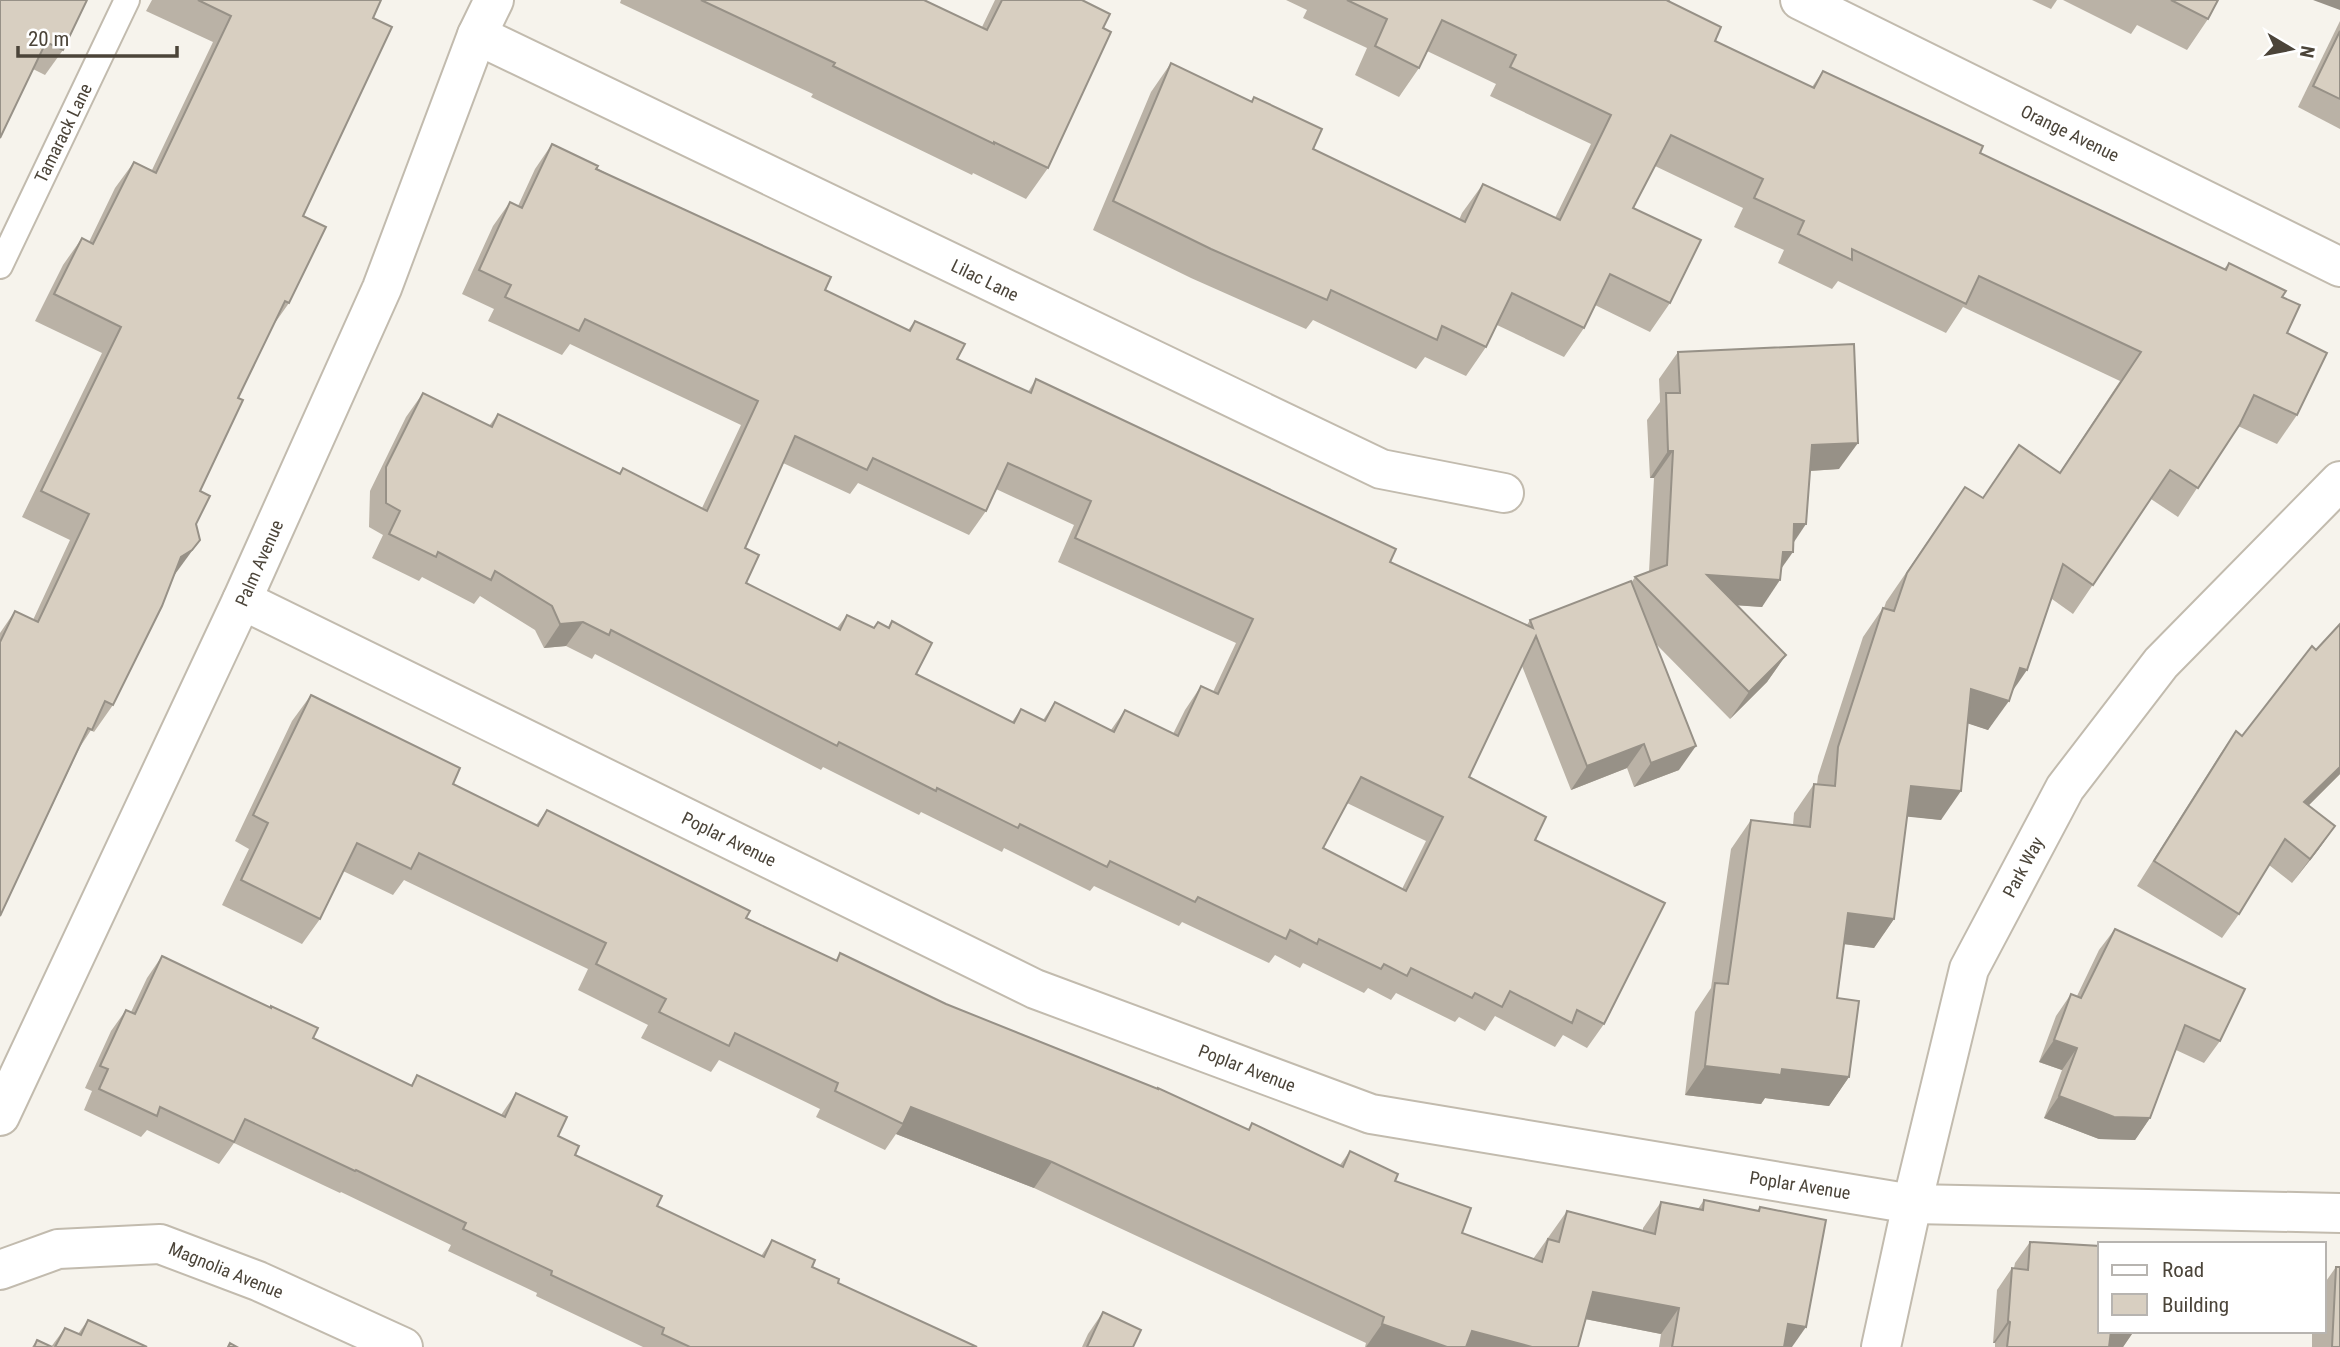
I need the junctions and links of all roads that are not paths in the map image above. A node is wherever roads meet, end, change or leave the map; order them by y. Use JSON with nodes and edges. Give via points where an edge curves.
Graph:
{"nodes":[{"id":1,"x":127,"y":0,"type":"edge"},
{"id":2,"x":494,"y":0,"type":"edge"},
{"id":3,"x":1819,"y":4,"type":"edge"},
{"id":4,"x":477,"y":35,"type":"junction"},
{"id":5,"x":0,"y":266,"type":"edge"},
{"id":6,"x":2340,"y":267,"type":"edge"},
{"id":7,"x":2340,"y":481,"type":"edge"},
{"id":8,"x":1504,"y":493,"type":"dead end"},
{"id":9,"x":242,"y":600,"type":"junction"},
{"id":10,"x":0,"y":1116,"type":"edge"},
{"id":11,"x":1912,"y":1204,"type":"junction"},
{"id":12,"x":2340,"y":1213,"type":"edge"},
{"id":13,"x":0,"y":1270,"type":"edge"},
{"id":14,"x":403,"y":1347,"type":"edge"},
{"id":15,"x":1881,"y":1347,"type":"edge"}],
"edges":[{"from":1,"to":5,"type":"lane","name":"Tamarack Lane"},
{"from":2,"to":4,"type":"street","name":"Palm Avenue"},
{"from":3,"to":6,"type":"street","name":"Orange Avenue"},
{"from":4,"to":8,"type":"street","name":"Lilac Lane","via":[[1381,470]]},
{"from":4,"to":9,"type":"street","name":"Palm Avenue","via":[[382,288]]},
{"from":7,"to":11,"type":"street","name":"Park Way","via":[[2161,663],[2064,788],[1969,969]]},
{"from":9,"to":10,"type":"street","name":"Palm Avenue"},
{"from":9,"to":11,"type":"street","name":"Poplar Avenue","via":[[1035,989],[1371,1114]]},
{"from":11,"to":12,"type":"street","name":"Poplar Avenue"},
{"from":11,"to":15,"type":"street","name":"Park Way"},
{"from":13,"to":14,"type":"street","name":"Magnolia Avenue","via":[[58,1249],[160,1244],[258,1281]]}]}
